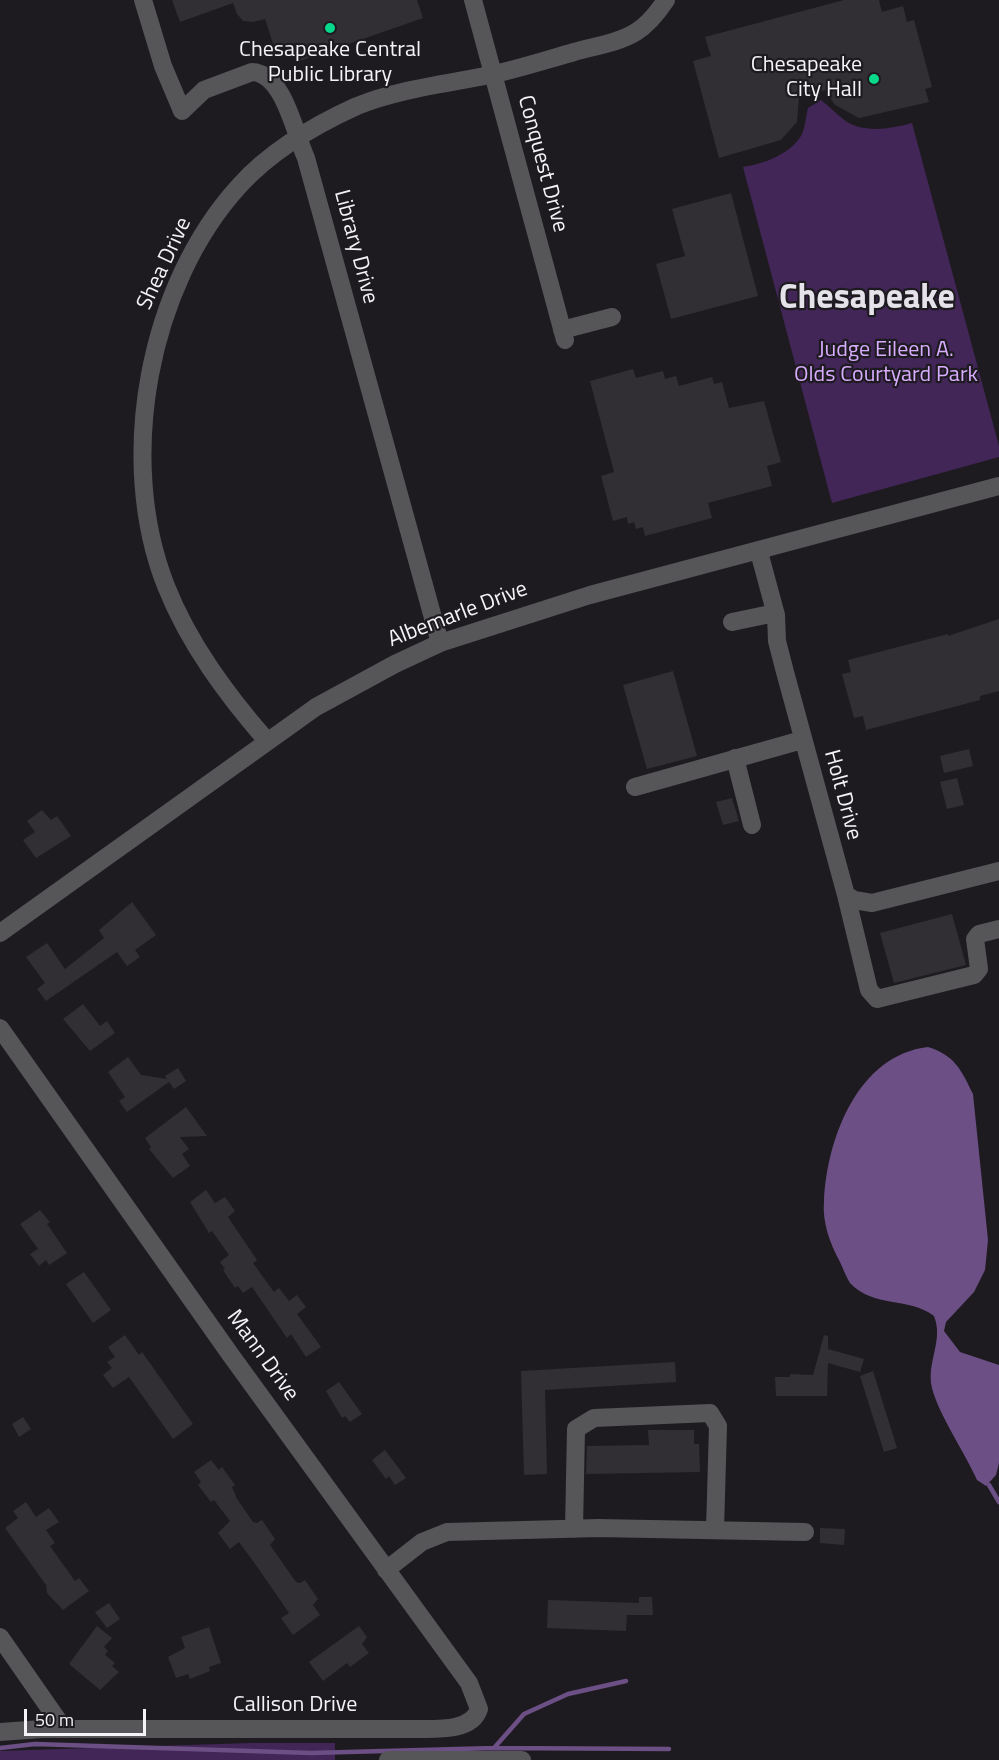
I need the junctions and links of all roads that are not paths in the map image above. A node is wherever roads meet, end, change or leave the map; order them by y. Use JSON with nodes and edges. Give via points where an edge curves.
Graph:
{"nodes":[{"id":1,"x":143,"y":0,"type":"edge"},
{"id":2,"x":473,"y":0,"type":"edge"},
{"id":3,"x":666,"y":0,"type":"edge"},
{"id":4,"x":494,"y":74,"type":"junction"},
{"id":5,"x":297,"y":139,"type":"junction"},
{"id":6,"x":612,"y":317,"type":"dead end"},
{"id":7,"x":999,"y":486,"type":"edge"},
{"id":8,"x":759,"y":552,"type":"junction"},
{"id":9,"x":775,"y":613,"type":"junction"},
{"id":10,"x":732,"y":622,"type":"dead end"},
{"id":11,"x":440,"y":643,"type":"junction"},
{"id":12,"x":802,"y":740,"type":"junction"},
{"id":13,"x":267,"y":741,"type":"junction"},
{"id":14,"x":735,"y":758,"type":"junction"},
{"id":15,"x":635,"y":787,"type":"dead end"},
{"id":16,"x":752,"y":825,"type":"dead end"},
{"id":17,"x":999,"y":871,"type":"edge"},
{"id":18,"x":846,"y":895,"type":"junction"},
{"id":19,"x":999,"y":929,"type":"edge"},
{"id":20,"x":0,"y":933,"type":"edge"},
{"id":21,"x":0,"y":1028,"type":"edge"},
{"id":22,"x":574,"y":1529,"type":"junction"},
{"id":23,"x":715,"y":1530,"type":"junction"},
{"id":24,"x":806,"y":1532,"type":"dead end"},
{"id":25,"x":386,"y":1570,"type":"junction"},
{"id":26,"x":0,"y":1637,"type":"edge"},
{"id":27,"x":478,"y":1714,"type":"joint"},
{"id":28,"x":63,"y":1729,"type":"junction"},
{"id":29,"x":0,"y":1732,"type":"edge"},
{"id":30,"x":388,"y":1760,"type":"edge"},
{"id":31,"x":522,"y":1760,"type":"edge"}],
"edges":[{"from":1,"to":5,"type":"street","name":"Library Drive","via":[[163,66],[182,111],[215,84],[257,72],[279,91]]},
{"from":2,"to":4,"type":"street","name":"Conquest Drive"},
{"from":3,"to":4,"type":"street","name":"Shea Drive","via":[[644,26],[622,38]]},
{"from":4,"to":5,"type":"street","name":"Shea Drive","via":[[374,100]]},
{"from":4,"to":6,"type":"street","name":"Conquest Drive","via":[[563,335]]},
{"from":5,"to":11,"type":"street","name":"Library Drive","via":[[306,158]]},
{"from":5,"to":13,"type":"street","name":"Shea Drive","via":[[241,184],[198,243],[159,337],[148,380],[143,428],[146,506],[166,586],[188,633],[214,673]]},
{"from":7,"to":8,"type":"street","name":"Albemarle Drive"},
{"from":8,"to":9,"type":"street","name":"Holt Drive"},
{"from":8,"to":11,"type":"street","name":"Albemarle Drive","via":[[590,595]]},
{"from":9,"to":10,"type":"street"},
{"from":9,"to":12,"type":"street","name":"Holt Drive","via":[[777,641]]},
{"from":11,"to":13,"type":"street","name":"Albemarle Drive","via":[[350,687]]},
{"from":12,"to":14,"type":"street"},
{"from":12,"to":18,"type":"street","name":"Holt Drive"},
{"from":13,"to":20,"type":"street","name":"Albemarle Drive"},
{"from":14,"to":15,"type":"street"},
{"from":14,"to":16,"type":"street"},
{"from":17,"to":18,"type":"street","via":[[872,903]]},
{"from":18,"to":19,"type":"street","name":"Holt Drive","via":[[870,990],[879,1000],[976,974],[975,939],[979,934]]},
{"from":21,"to":25,"type":"street","name":"Mann Drive"},
{"from":22,"to":23,"type":"street"},
{"from":22,"to":23,"type":"street","via":[[576,1429],[582,1423],[594,1418],[710,1413],[718,1426]]},
{"from":22,"to":25,"type":"street","via":[[447,1532],[422,1542]]},
{"from":23,"to":24,"type":"street"},
{"from":25,"to":27,"type":"street","name":"Mann Drive","via":[[469,1683],[479,1705]]},
{"from":26,"to":28,"type":"street"},
{"from":27,"to":28,"type":"street","name":"Callison Drive","via":[[461,1725],[408,1729]]},
{"from":28,"to":29,"type":"street","name":"Callison Drive"},
{"from":30,"to":31,"type":"street"}]}
